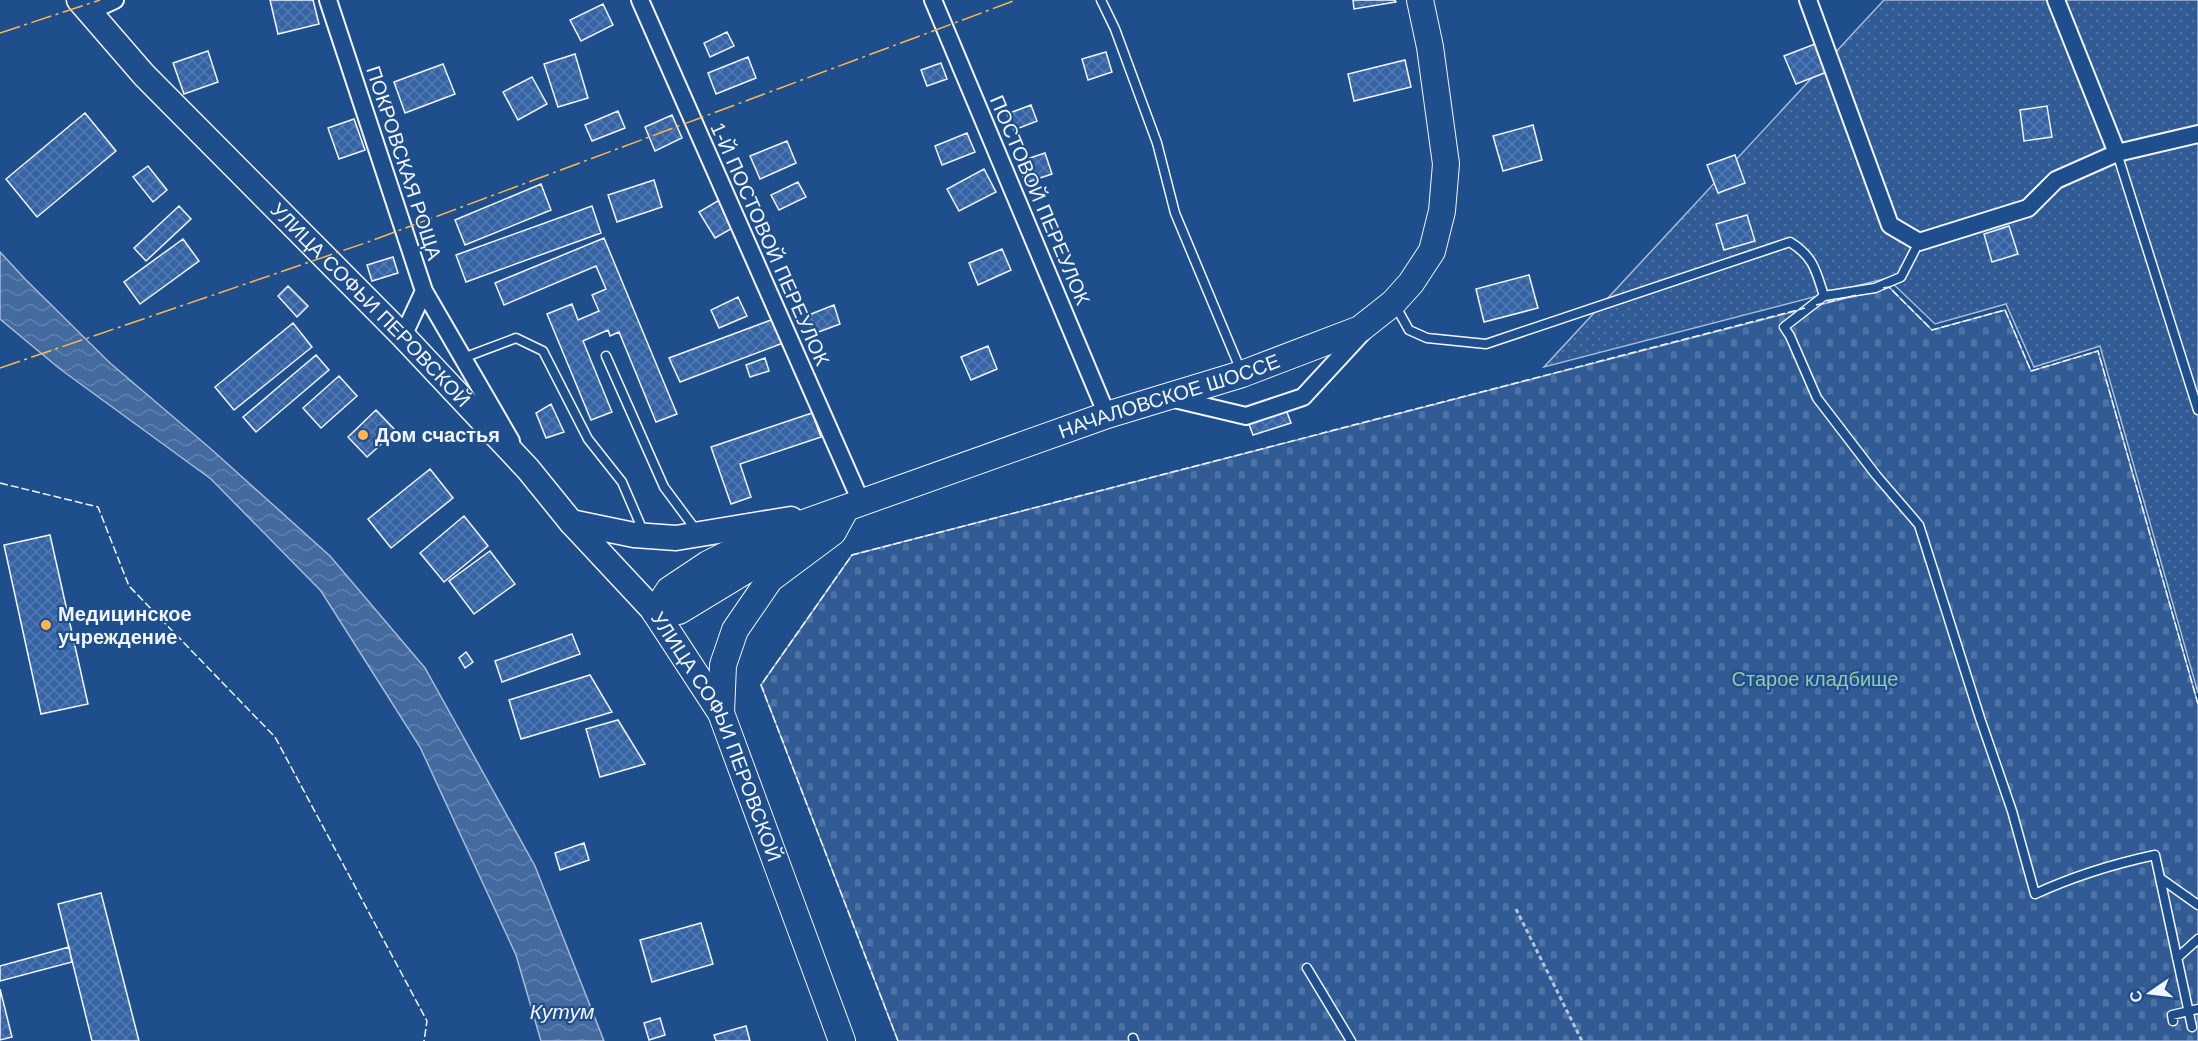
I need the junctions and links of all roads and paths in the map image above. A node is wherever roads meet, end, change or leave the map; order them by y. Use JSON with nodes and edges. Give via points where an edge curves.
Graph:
{"nodes":[{"id":1,"x":115,"y":0,"type":"edge"},
{"id":2,"x":328,"y":0,"type":"edge"},
{"id":3,"x":640,"y":0,"type":"edge"},
{"id":4,"x":933,"y":0,"type":"edge"},
{"id":5,"x":1101,"y":0,"type":"edge"},
{"id":6,"x":1420,"y":0,"type":"edge"},
{"id":7,"x":1808,"y":0,"type":"edge"},
{"id":8,"x":2056,"y":0,"type":"edge"},
{"id":9,"x":84,"y":6,"type":"edge"},
{"id":10,"x":2198,"y":134,"type":"edge"},
{"id":11,"x":2117,"y":153,"type":"junction"},
{"id":12,"x":1919,"y":242,"type":"junction"},
{"id":13,"x":424,"y":291,"type":"junction"},
{"id":14,"x":1824,"y":296,"type":"junction"},
{"id":15,"x":1387,"y":308,"type":"junction"},
{"id":16,"x":403,"y":336,"type":"junction"},
{"id":17,"x":606,"y":356,"type":"dead end"},
{"id":18,"x":463,"y":358,"type":"junction"},
{"id":19,"x":1242,"y":374,"type":"junction"},
{"id":20,"x":1166,"y":397,"type":"junction"},
{"id":21,"x":2198,"y":410,"type":"edge"},
{"id":22,"x":1107,"y":416,"type":"junction"},
{"id":23,"x":528,"y":469,"type":"junction"},
{"id":24,"x":853,"y":507,"type":"junction"},
{"id":25,"x":572,"y":522,"type":"junction"},
{"id":26,"x":645,"y":536,"type":"junction"},
{"id":27,"x":700,"y":536,"type":"junction"},
{"id":28,"x":656,"y":612,"type":"junction"},
{"id":29,"x":721,"y":713,"type":"junction"},
{"id":30,"x":2160,"y":878,"type":"junction"},
{"id":31,"x":2198,"y":905,"type":"edge"},
{"id":32,"x":1516,"y":909,"type":"dead end"},
{"id":33,"x":2198,"y":939,"type":"edge"},
{"id":34,"x":2177,"y":958,"type":"junction"},
{"id":35,"x":1307,"y":968,"type":"dead end"},
{"id":36,"x":2193,"y":1010,"type":"edge"},
{"id":37,"x":2173,"y":1021,"type":"dead end"},
{"id":38,"x":2192,"y":1027,"type":"dead end"},
{"id":39,"x":842,"y":1041,"type":"edge"},
{"id":40,"x":1351,"y":1041,"type":"edge"},
{"id":41,"x":1582,"y":1041,"type":"edge"}],
"edges":[{"from":1,"to":9,"type":"street"},
{"from":2,"to":13,"type":"street","name":"ПОКРОВСКАЯ РОЩА"},
{"from":3,"to":24,"type":"street","name":"1-Й ПОСТОВОЙ ПЕРЕУЛОК"},
{"from":4,"to":22,"type":"street","name":"ПОСТОВОЙ ПЕРЕУЛОК"},
{"from":5,"to":19,"type":"lane","via":[[1157,142],[1175,213]]},
{"from":6,"to":15,"type":"main road","name":"НАЧАЛОВСКОЕ ШОССЕ","via":[[1446,164],[1442,211],[1432,251],[1411,283]]},
{"from":7,"to":12,"type":"street","via":[[1890,225]]},
{"from":8,"to":11,"type":"street"},
{"from":9,"to":16,"type":"main road","name":"УЛИЦА СОФЬИ ПЕРОВСКОЙ","via":[[144,75]]},
{"from":10,"to":11,"type":"street"},
{"from":11,"to":12,"type":"street","via":[[2056,180],[2028,208]]},
{"from":11,"to":21,"type":"lane"},
{"from":12,"to":14,"type":"lane","via":[[1901,277],[1875,288]]},
{"from":13,"to":16,"type":"street","name":"ПОКРОВСКАЯ РОЩА"},
{"from":13,"to":18,"type":"street"},
{"from":14,"to":15,"type":"lane","via":[[1815,265],[1804,250],[1790,242],[1486,344],[1426,338],[1409,330]]},
{"from":14,"to":30,"type":"lane","via":[[1784,327],[1817,398],[1919,525],[2035,894],[2090,872],[2155,855]]},
{"from":15,"to":19,"type":"main road","name":"НАЧАЛОВСКОЕ ШОССЕ","via":[[1360,329]]},
{"from":15,"to":20,"type":"street","via":[[1303,397],[1246,416]]},
{"from":16,"to":23,"type":"main road","name":"УЛИЦА СОФЬИ ПЕРОВСКОЙ"},
{"from":17,"to":27,"type":"lane","via":[[664,487]]},
{"from":18,"to":23,"type":"street"},
{"from":18,"to":26,"type":"lane","via":[[516,338],[543,351],[588,439],[622,482]]},
{"from":19,"to":20,"type":"main road","name":"НАЧАЛОВСКОЕ ШОССЕ"},
{"from":20,"to":22,"type":"main road","name":"НАЧАЛОВСКОЕ ШОССЕ"},
{"from":22,"to":24,"type":"main road","name":"НАЧАЛОВСКОЕ ШОССЕ"},
{"from":23,"to":25,"type":"main road","name":"УЛИЦА СОФЬИ ПЕРОВСКОЙ"},
{"from":24,"to":27,"type":"main road"},
{"from":24,"to":28,"type":"main road","name":"НАЧАЛОВСКОЕ ШОССЕ","via":[[756,540],[708,564],[669,590]]},
{"from":24,"to":29,"type":"main road","via":[[833,532],[770,579],[735,630],[723,665]]},
{"from":25,"to":26,"type":"main road"},
{"from":25,"to":28,"type":"main road","name":"УЛИЦА СОФЬИ ПЕРОВСКОЙ"},
{"from":26,"to":27,"type":"main road"},
{"from":28,"to":29,"type":"main road","name":"УЛИЦА СОФЬИ ПЕРОВСКОЙ"},
{"from":29,"to":39,"type":"main road","name":"УЛИЦА СОФЬИ ПЕРОВСКОЙ"},
{"from":30,"to":31,"type":"lane"},
{"from":30,"to":34,"type":"lane"},
{"from":32,"to":41,"type":"path"},
{"from":33,"to":34,"type":"lane"},
{"from":34,"to":36,"type":"lane"},
{"from":35,"to":40,"type":"lane"},
{"from":36,"to":37,"type":"lane","via":[[2172,1015]]},
{"from":36,"to":38,"type":"lane"}]}
